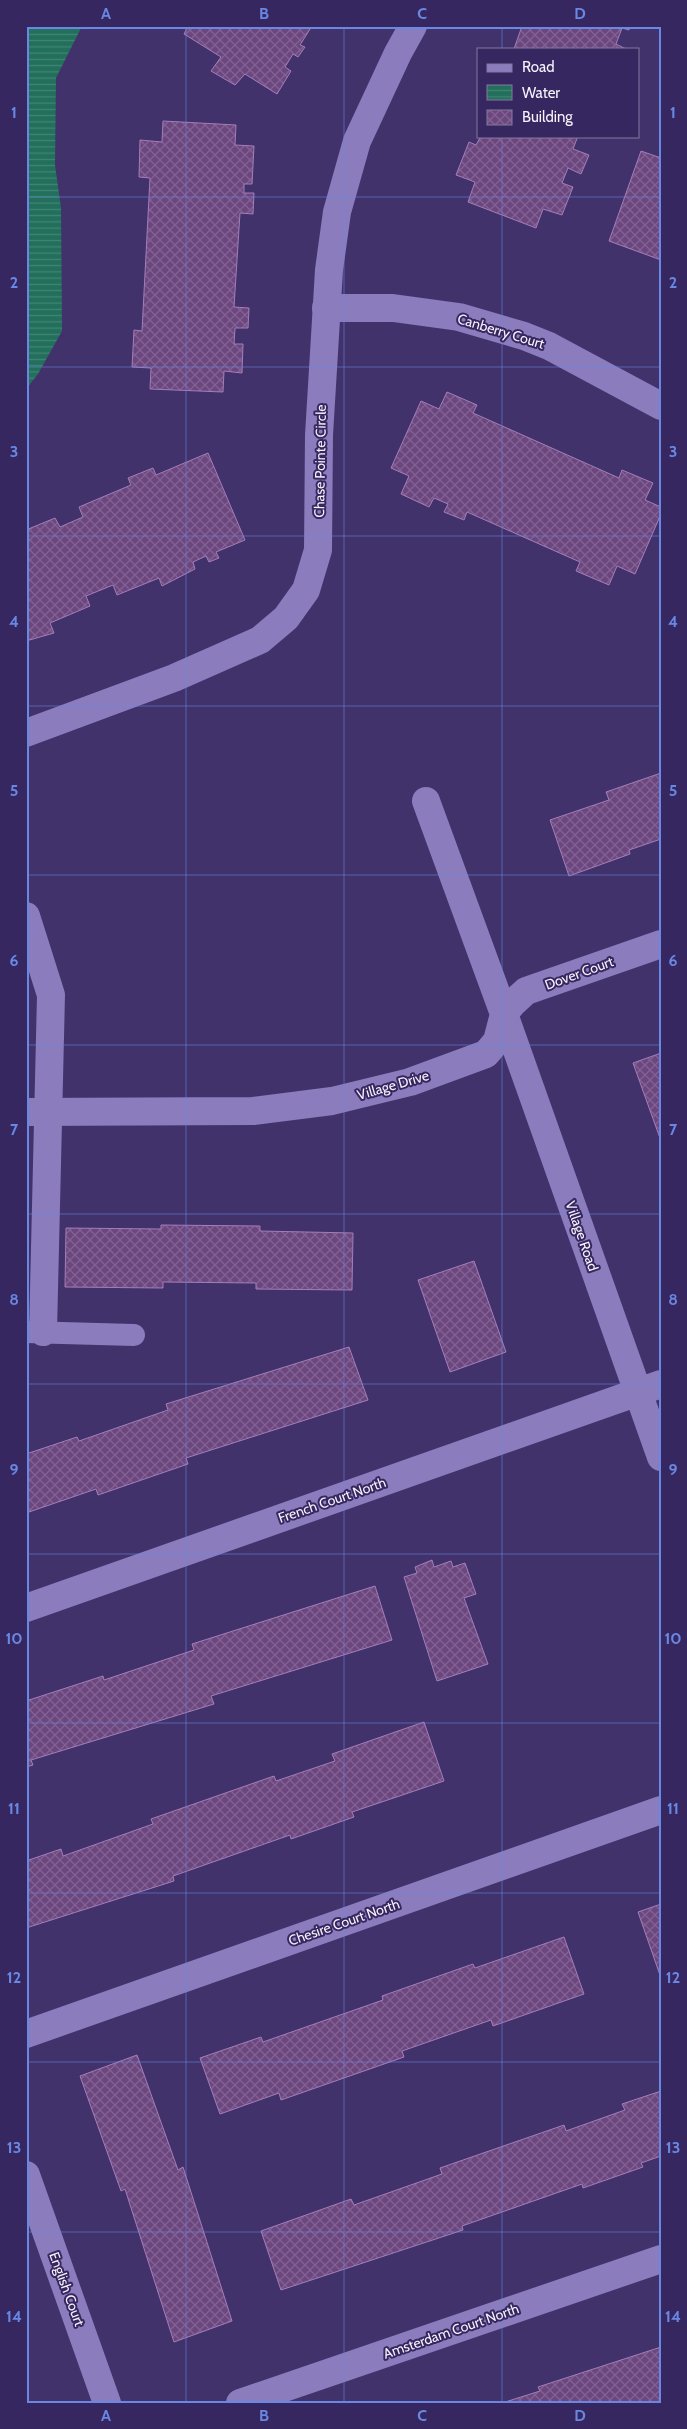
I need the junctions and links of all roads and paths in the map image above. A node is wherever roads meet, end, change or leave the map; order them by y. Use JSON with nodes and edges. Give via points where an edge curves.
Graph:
{"nodes":[{"id":1,"x":413,"y":26,"type":"edge"},
{"id":2,"x":326,"y":308,"type":"junction"},
{"id":3,"x":661,"y":406,"type":"edge"},
{"id":4,"x":26,"y":733,"type":"edge"},
{"id":5,"x":426,"y":801,"type":"dead end"},
{"id":6,"x":26,"y":916,"type":"edge"},
{"id":7,"x":661,"y":944,"type":"edge"},
{"id":8,"x":504,"y":1014,"type":"junction"},
{"id":9,"x":38,"y":1112,"type":"edge"},
{"id":10,"x":35,"y":1332,"type":"edge"},
{"id":11,"x":134,"y":1336,"type":"dead end"},
{"id":12,"x":649,"y":1388,"type":"edge"},
{"id":13,"x":661,"y":1457,"type":"edge"},
{"id":14,"x":26,"y":1608,"type":"edge"},
{"id":15,"x":661,"y":1810,"type":"edge"},
{"id":16,"x":26,"y":2034,"type":"edge"},
{"id":17,"x":26,"y":2175,"type":"edge"},
{"id":18,"x":661,"y":2259,"type":"edge"},
{"id":19,"x":107,"y":2403,"type":"edge"},
{"id":20,"x":240,"y":2403,"type":"edge"}],
"edges":[{"from":1,"to":2,"type":"street","name":"Chase Pointe Circle","via":[[356,141],[337,212]]},
{"from":2,"to":3,"type":"street","name":"Canberry Court","via":[[393,308],[459,318],[524,336]]},
{"from":2,"to":4,"type":"street","name":"Chase Pointe Circle","via":[[319,435],[318,550],[306,590],[286,618],[260,640],[174,678]]},
{"from":5,"to":8,"type":"street"},
{"from":6,"to":9,"type":"street","via":[[51,995]]},
{"from":7,"to":8,"type":"street","name":"Dover Court","via":[[526,991]]},
{"from":8,"to":9,"type":"street","name":"Village Drive","via":[[497,1041],[486,1054],[410,1082],[332,1101],[253,1111]]},
{"from":8,"to":12,"type":"street","name":"Village Road"},
{"from":9,"to":10,"type":"street"},
{"from":10,"to":11,"type":"lane"},
{"from":12,"to":13,"type":"street","name":"Village Road"},
{"from":12,"to":14,"type":"street","name":"French Court North"},
{"from":15,"to":16,"type":"street","name":"Chesire Court North"},
{"from":17,"to":19,"type":"street","name":"English Court"},
{"from":18,"to":20,"type":"street","name":"Amsterdam Court North"}]}
